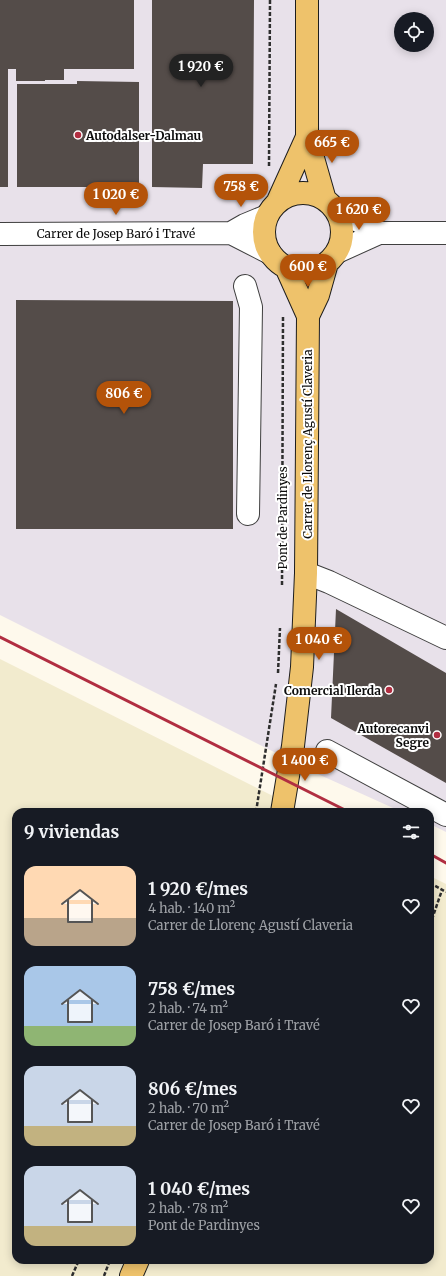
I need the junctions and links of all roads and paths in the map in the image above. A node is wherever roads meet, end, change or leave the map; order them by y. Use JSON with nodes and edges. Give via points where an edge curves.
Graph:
{"nodes":[{"id":1,"x":270,"y":0,"type":"edge"},
{"id":2,"x":307,"y":0,"type":"edge"},
{"id":3,"x":306,"y":137,"type":"junction"},
{"id":4,"x":268,"y":173,"type":"dead end"},
{"id":5,"x":262,"y":185,"type":"dead end"},
{"id":6,"x":331,"y":206,"type":"junction"},
{"id":7,"x":273,"y":208,"type":"junction"},
{"id":8,"x":238,"y":229,"type":"junction"},
{"id":9,"x":379,"y":233,"type":"junction"},
{"id":10,"x":446,"y":233,"type":"edge"},
{"id":11,"x":0,"y":234,"type":"edge"},
{"id":12,"x":270,"y":253,"type":"junction"},
{"id":13,"x":332,"y":258,"type":"junction"},
{"id":14,"x":286,"y":267,"type":"junction"},
{"id":15,"x":245,"y":286,"type":"dead end"},
{"id":16,"x":284,"y":313,"type":"dead end"},
{"id":17,"x":308,"y":316,"type":"junction"},
{"id":18,"x":248,"y":514,"type":"dead end"},
{"id":19,"x":306,"y":572,"type":"junction"},
{"id":20,"x":282,"y":586,"type":"dead end"},
{"id":21,"x":280,"y":624,"type":"dead end"},
{"id":22,"x":446,"y":638,"type":"edge"},
{"id":23,"x":278,"y":675,"type":"dead end"},
{"id":24,"x":277,"y":683,"type":"dead end"},
{"id":25,"x":327,"y":751,"type":"dead end"},
{"id":26,"x":257,"y":808,"type":"edge"},
{"id":27,"x":283,"y":808,"type":"edge"},
{"id":28,"x":446,"y":814,"type":"edge"},
{"id":29,"x":434,"y":885,"type":"edge"},
{"id":30,"x":442,"y":890,"type":"junction"},
{"id":31,"x":446,"y":892,"type":"edge"},
{"id":32,"x":434,"y":913,"type":"edge"},
{"id":33,"x":77,"y":1264,"type":"edge"},
{"id":34,"x":108,"y":1264,"type":"edge"},
{"id":35,"x":136,"y":1264,"type":"edge"},
{"id":36,"x":72,"y":1276,"type":"edge"},
{"id":37,"x":104,"y":1276,"type":"edge"},
{"id":38,"x":132,"y":1276,"type":"edge"}],
"edges":[{"from":1,"to":4,"type":"path"},
{"from":2,"to":3,"type":"main road"},
{"from":3,"to":6,"type":"main road"},
{"from":3,"to":7,"type":"main road"},
{"from":5,"to":8,"type":"path","via":[[245,203]]},
{"from":6,"to":7,"type":"main road","via":[[315,195],[304,193],[292,194]]},
{"from":6,"to":9,"type":"street"},
{"from":6,"to":13,"type":"main road","via":[[341,222],[342,232],[341,242]]},
{"from":7,"to":8,"type":"street","name":"Carrer de Josep Baró i Travé"},
{"from":7,"to":12,"type":"main road","via":[[264,228],[266,245]]},
{"from":8,"to":11,"type":"street","name":"Carrer de Josep Baró i Travé"},
{"from":8,"to":12,"type":"street","name":"Carrer de Josep Baró i Travé"},
{"from":9,"to":10,"type":"street"},
{"from":9,"to":13,"type":"street"},
{"from":12,"to":14,"type":"main road","via":[[276,261]]},
{"from":13,"to":14,"type":"main road","via":[[318,269],[296,271]]},
{"from":13,"to":17,"type":"main road","name":"Carrer de Llorenç Agustí Claveria"},
{"from":14,"to":17,"type":"main road","name":"Carrer de Llorenç Agustí Claveria"},
{"from":15,"to":18,"type":"street","via":[[252,307]]},
{"from":16,"to":20,"type":"path","name":"Pont de Pardinyes"},
{"from":17,"to":19,"type":"main road","name":"Carrer de Llorenç Agustí Claveria"},
{"from":19,"to":22,"type":"street"},
{"from":19,"to":27,"type":"main road","name":"Pont de Pardinyes","via":[[302,667]]},
{"from":21,"to":23,"type":"path"},
{"from":24,"to":26,"type":"path"},
{"from":25,"to":28,"type":"street"},
{"from":29,"to":30,"type":"path"},
{"from":30,"to":31,"type":"path"},
{"from":30,"to":32,"type":"path"},
{"from":33,"to":36,"type":"path"},
{"from":34,"to":37,"type":"path"},
{"from":35,"to":38,"type":"main road"}]}
